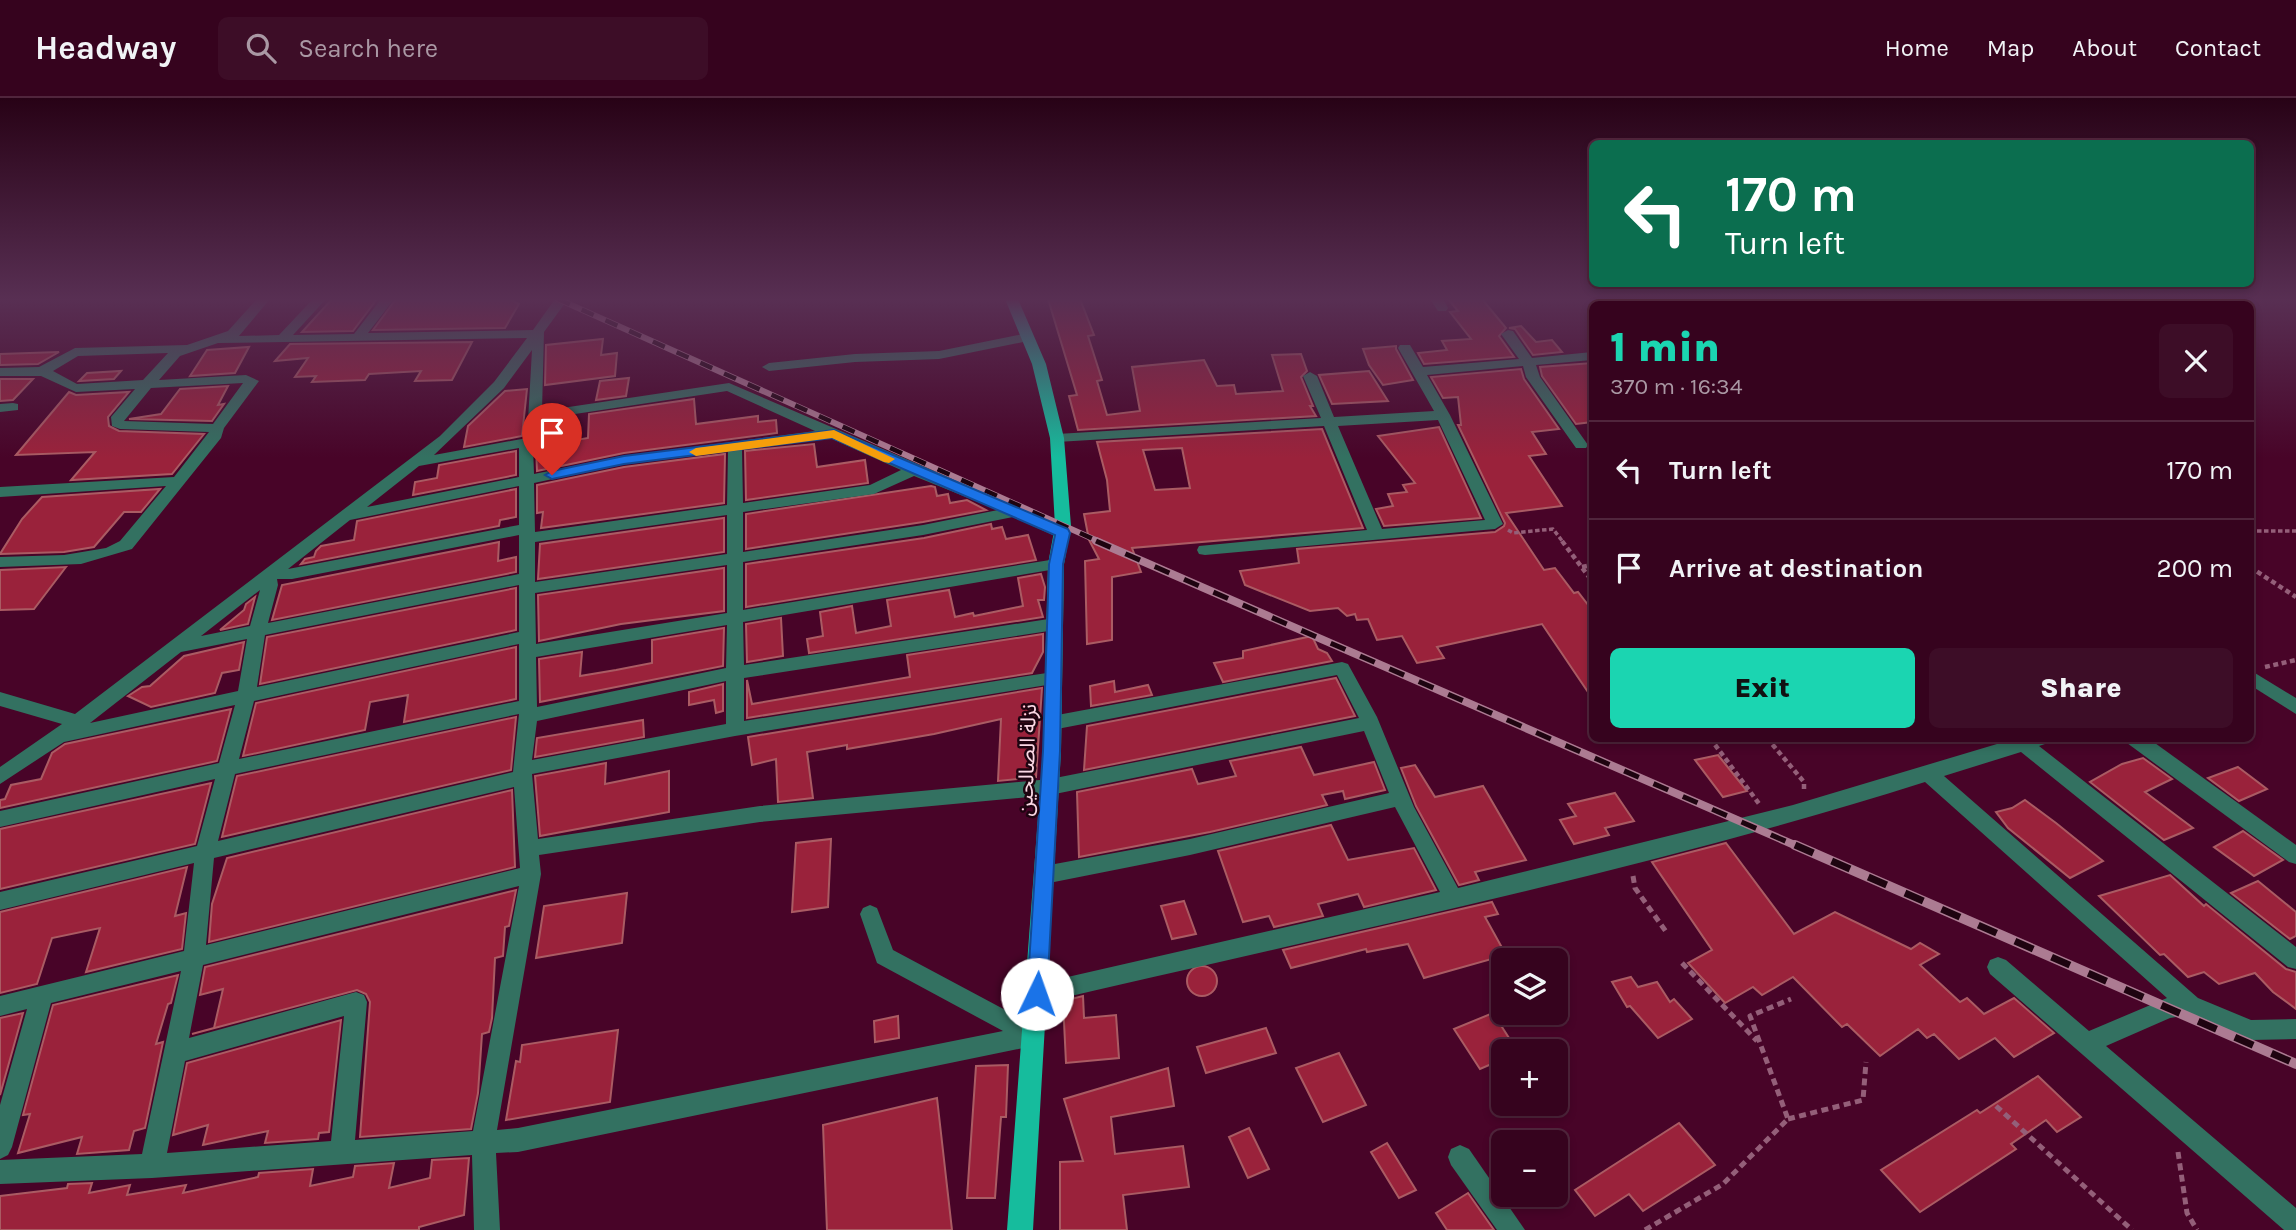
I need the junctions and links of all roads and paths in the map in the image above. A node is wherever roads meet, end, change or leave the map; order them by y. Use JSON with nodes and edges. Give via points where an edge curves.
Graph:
{"nodes":[{"id":1,"x":79,"y":352,"type":"edge"},
{"id":2,"x":179,"y":352,"type":"edge"},
{"id":3,"x":525,"y":352,"type":"edge"},
{"id":4,"x":538,"y":352,"type":"edge"},
{"id":5,"x":955,"y":352,"type":"edge"},
{"id":6,"x":1034,"y":352,"type":"edge"},
{"id":7,"x":1407,"y":352,"type":"edge"},
{"id":8,"x":1521,"y":352,"type":"edge"},
{"id":9,"x":1589,"y":356,"type":"edge"},
{"id":10,"x":1528,"y":362,"type":"junction"},
{"id":11,"x":769,"y":368,"type":"dead end"},
{"id":12,"x":41,"y":372,"type":"junction"},
{"id":13,"x":1418,"y":372,"type":"junction"},
{"id":14,"x":1,"y":373,"type":"edge"},
{"id":15,"x":1310,"y":376,"type":"dead end"},
{"id":16,"x":145,"y":385,"type":"junction"},
{"id":17,"x":1443,"y":415,"type":"junction"},
{"id":18,"x":534,"y":416,"type":"junction"},
{"id":19,"x":1329,"y":422,"type":"junction"},
{"id":20,"x":217,"y":428,"type":"junction"},
{"id":21,"x":834,"y":433,"type":"junction"},
{"id":22,"x":1057,"y":438,"type":"junction"},
{"id":23,"x":526,"y":443,"type":"junction"},
{"id":24,"x":1581,"y":445,"type":"dead end"},
{"id":25,"x":735,"y":446,"type":"junction"},
{"id":26,"x":414,"y":463,"type":"junction"},
{"id":27,"x":913,"y":470,"type":"junction"},
{"id":28,"x":528,"y":480,"type":"junction"},
{"id":29,"x":178,"y":481,"type":"junction"},
{"id":30,"x":0,"y":492,"type":"edge"},
{"id":31,"x":734,"y":509,"type":"junction"},
{"id":32,"x":1012,"y":512,"type":"junction"},
{"id":33,"x":344,"y":517,"type":"junction"},
{"id":34,"x":1495,"y":524,"type":"junction"},
{"id":35,"x":2254,"y":530,"type":"edge"},
{"id":36,"x":2296,"y":531,"type":"edge"},
{"id":37,"x":527,"y":533,"type":"junction"},
{"id":38,"x":1063,"y":533,"type":"junction"},
{"id":39,"x":1377,"y":535,"type":"junction"},
{"id":40,"x":1205,"y":550,"type":"dead end"},
{"id":41,"x":734,"y":560,"type":"junction"},
{"id":42,"x":0,"y":562,"type":"edge"},
{"id":43,"x":1056,"y":564,"type":"junction"},
{"id":44,"x":1589,"y":566,"type":"edge"},
{"id":45,"x":1582,"y":567,"type":"junction"},
{"id":46,"x":2254,"y":570,"type":"edge"},
{"id":47,"x":268,"y":573,"type":"junction"},
{"id":48,"x":1589,"y":577,"type":"edge"},
{"id":49,"x":527,"y":583,"type":"junction"},
{"id":50,"x":2296,"y":597,"type":"edge"},
{"id":51,"x":735,"y":616,"type":"junction"},
{"id":52,"x":1055,"y":624,"type":"junction"},
{"id":53,"x":257,"y":631,"type":"junction"},
{"id":54,"x":527,"y":644,"type":"junction"},
{"id":55,"x":177,"y":646,"type":"junction"},
{"id":56,"x":2296,"y":660,"type":"edge"},
{"id":57,"x":2256,"y":672,"type":"edge"},
{"id":58,"x":735,"y":673,"type":"junction"},
{"id":59,"x":1053,"y":678,"type":"junction"},
{"id":60,"x":246,"y":697,"type":"junction"},
{"id":61,"x":0,"y":699,"type":"edge"},
{"id":62,"x":2296,"y":707,"type":"edge"},
{"id":63,"x":528,"y":711,"type":"junction"},
{"id":64,"x":78,"y":722,"type":"junction"},
{"id":65,"x":1052,"y":723,"type":"junction"},
{"id":66,"x":1370,"y":723,"type":"junction"},
{"id":67,"x":735,"y":729,"type":"junction"},
{"id":68,"x":58,"y":736,"type":"junction"},
{"id":69,"x":1713,"y":742,"type":"edge"},
{"id":70,"x":1770,"y":742,"type":"edge"},
{"id":71,"x":2029,"y":742,"type":"edge"},
{"id":72,"x":2033,"y":742,"type":"edge"},
{"id":73,"x":2139,"y":742,"type":"edge"},
{"id":74,"x":225,"y":771,"type":"junction"},
{"id":75,"x":523,"y":773,"type":"junction"},
{"id":76,"x":1930,"y":775,"type":"junction"},
{"id":77,"x":0,"y":777,"type":"edge"},
{"id":78,"x":1050,"y":787,"type":"junction"},
{"id":79,"x":1402,"y":798,"type":"junction"},
{"id":80,"x":1805,"y":810,"type":"junction"},
{"id":81,"x":0,"y":819,"type":"edge"},
{"id":82,"x":1771,"y":820,"type":"junction"},
{"id":83,"x":531,"y":848,"type":"junction"},
{"id":84,"x":205,"y":853,"type":"junction"},
{"id":85,"x":1630,"y":854,"type":"junction"},
{"id":86,"x":2296,"y":856,"type":"edge"},
{"id":87,"x":531,"y":874,"type":"junction"},
{"id":88,"x":1044,"y":875,"type":"junction"},
{"id":89,"x":1452,"y":896,"type":"junction"},
{"id":90,"x":0,"y":901,"type":"edge"},
{"id":91,"x":870,"y":914,"type":"dead end"},
{"id":92,"x":1667,"y":933,"type":"dead end"},
{"id":93,"x":194,"y":958,"type":"junction"},
{"id":94,"x":2296,"y":960,"type":"edge"},
{"id":95,"x":1682,"y":963,"type":"dead end"},
{"id":96,"x":1998,"y":967,"type":"dead end"},
{"id":97,"x":1037,"y":994,"type":"junction"},
{"id":98,"x":42,"y":995,"type":"junction"},
{"id":99,"x":1791,"y":999,"type":"dead end"},
{"id":100,"x":2190,"y":1005,"type":"junction"},
{"id":101,"x":0,"y":1006,"type":"edge"},
{"id":102,"x":2296,"y":1029,"type":"edge"},
{"id":103,"x":1033,"y":1036,"type":"junction"},
{"id":104,"x":1760,"y":1044,"type":"junction"},
{"id":105,"x":2085,"y":1044,"type":"junction"},
{"id":106,"x":175,"y":1053,"type":"junction"},
{"id":107,"x":1866,"y":1062,"type":"dead end"},
{"id":108,"x":1996,"y":1106,"type":"dead end"},
{"id":109,"x":1788,"y":1119,"type":"junction"},
{"id":110,"x":2173,"y":1121,"type":"junction"},
{"id":111,"x":483,"y":1142,"type":"junction"},
{"id":112,"x":0,"y":1147,"type":"edge"},
{"id":113,"x":342,"y":1151,"type":"junction"},
{"id":114,"x":1460,"y":1157,"type":"dead end"},
{"id":115,"x":152,"y":1166,"type":"junction"},
{"id":116,"x":0,"y":1172,"type":"edge"},
{"id":117,"x":2296,"y":1224,"type":"edge"},
{"id":118,"x":487,"y":1230,"type":"edge"},
{"id":119,"x":1020,"y":1230,"type":"edge"},
{"id":120,"x":1512,"y":1230,"type":"edge"},
{"id":121,"x":1645,"y":1230,"type":"edge"},
{"id":122,"x":2132,"y":1230,"type":"edge"},
{"id":123,"x":2197,"y":1230,"type":"edge"}],
"edges":[{"from":1,"to":12,"type":"street"},
{"from":2,"to":16,"type":"street"},
{"from":3,"to":26,"type":"street","via":[[499,385]]},
{"from":4,"to":18,"type":"street"},
{"from":5,"to":11,"type":"street"},
{"from":6,"to":22,"type":"main road","name":"نزلة الصالحين"},
{"from":7,"to":13,"type":"street"},
{"from":8,"to":10,"type":"street"},
{"from":9,"to":10,"type":"street"},
{"from":10,"to":13,"type":"street"},
{"from":10,"to":24,"type":"street","via":[[1533,377]]},
{"from":12,"to":14,"type":"street"},
{"from":12,"to":16,"type":"street","via":[[76,388]]},
{"from":13,"to":17,"type":"street"},
{"from":15,"to":19,"type":"street"},
{"from":16,"to":20,"type":"street","via":[[117,423]]},
{"from":16,"to":20,"type":"street","via":[[252,382]]},
{"from":17,"to":19,"type":"street"},
{"from":17,"to":34,"type":"street"},
{"from":18,"to":21,"type":"street","via":[[729,387]]},
{"from":18,"to":23,"type":"street","via":[[534,441]]},
{"from":19,"to":22,"type":"street"},
{"from":19,"to":39,"type":"street"},
{"from":20,"to":29,"type":"street"},
{"from":21,"to":25,"type":"street"},
{"from":21,"to":27,"type":"street"},
{"from":22,"to":38,"type":"main road","name":"نزلة الصالحين"},
{"from":23,"to":26,"type":"street"},
{"from":23,"to":28,"type":"street"},
{"from":25,"to":28,"type":"street","via":[[624,460]]},
{"from":25,"to":31,"type":"street"},
{"from":26,"to":33,"type":"street"},
{"from":27,"to":31,"type":"street","via":[[874,489]]},
{"from":27,"to":32,"type":"street"},
{"from":28,"to":33,"type":"street"},
{"from":28,"to":37,"type":"street"},
{"from":29,"to":30,"type":"street"},
{"from":29,"to":42,"type":"street","via":[[126,545],[110,554]]},
{"from":31,"to":37,"type":"street"},
{"from":31,"to":41,"type":"street"},
{"from":32,"to":38,"type":"street"},
{"from":32,"to":41,"type":"street"},
{"from":33,"to":47,"type":"street"},
{"from":34,"to":39,"type":"street"},
{"from":34,"to":45,"type":"path","via":[[1513,533],[1553,529]]},
{"from":35,"to":36,"type":"path"},
{"from":37,"to":47,"type":"street","via":[[292,574]]},
{"from":37,"to":49,"type":"street"},
{"from":38,"to":43,"type":"main road","name":"نزلة الصالحين"},
{"from":39,"to":40,"type":"street"},
{"from":41,"to":49,"type":"street"},
{"from":41,"to":51,"type":"street"},
{"from":43,"to":51,"type":"street"},
{"from":43,"to":52,"type":"main road","name":"نزلة الصالحين"},
{"from":44,"to":45,"type":"path"},
{"from":45,"to":48,"type":"path"},
{"from":46,"to":50,"type":"path"},
{"from":47,"to":53,"type":"street","via":[[270,585]]},
{"from":47,"to":55,"type":"street"},
{"from":49,"to":53,"type":"street"},
{"from":49,"to":54,"type":"street"},
{"from":51,"to":54,"type":"street"},
{"from":51,"to":58,"type":"street"},
{"from":52,"to":58,"type":"street"},
{"from":52,"to":59,"type":"main road","name":"نزلة الصالحين"},
{"from":53,"to":55,"type":"street"},
{"from":53,"to":60,"type":"street"},
{"from":54,"to":60,"type":"street"},
{"from":54,"to":63,"type":"street"},
{"from":55,"to":64,"type":"street"},
{"from":56,"to":57,"type":"path"},
{"from":57,"to":62,"type":"street"},
{"from":58,"to":63,"type":"street"},
{"from":58,"to":67,"type":"street"},
{"from":59,"to":65,"type":"main road","name":"نزلة الصالحين"},
{"from":59,"to":67,"type":"street"},
{"from":60,"to":68,"type":"street"},
{"from":60,"to":74,"type":"street"},
{"from":61,"to":64,"type":"street"},
{"from":63,"to":74,"type":"street","via":[[382,733]]},
{"from":63,"to":75,"type":"street"},
{"from":64,"to":68,"type":"street"},
{"from":65,"to":66,"type":"street","via":[[1342,668]]},
{"from":65,"to":78,"type":"main road","name":"نزلة الصالحين"},
{"from":66,"to":78,"type":"street"},
{"from":66,"to":79,"type":"street"},
{"from":67,"to":75,"type":"street"},
{"from":68,"to":77,"type":"street"},
{"from":69,"to":82,"type":"path"},
{"from":70,"to":80,"type":"path","via":[[1804,782]]},
{"from":71,"to":76,"type":"street"},
{"from":72,"to":94,"type":"street"},
{"from":73,"to":86,"type":"street"},
{"from":74,"to":81,"type":"street"},
{"from":74,"to":84,"type":"street"},
{"from":75,"to":83,"type":"street"},
{"from":75,"to":84,"type":"street"},
{"from":76,"to":80,"type":"street"},
{"from":76,"to":100,"type":"street"},
{"from":78,"to":83,"type":"street","via":[[760,814]]},
{"from":78,"to":88,"type":"main road","name":"نزلة الصالحين"},
{"from":79,"to":88,"type":"street"},
{"from":79,"to":89,"type":"street"},
{"from":80,"to":82,"type":"street"},
{"from":82,"to":85,"type":"street"},
{"from":83,"to":87,"type":"street"},
{"from":84,"to":90,"type":"street"},
{"from":84,"to":93,"type":"street"},
{"from":85,"to":89,"type":"street"},
{"from":85,"to":92,"type":"path","via":[[1635,888]]},
{"from":87,"to":93,"type":"street"},
{"from":87,"to":111,"type":"street"},
{"from":88,"to":97,"type":"main road","name":"نزلة الصالحين"},
{"from":89,"to":97,"type":"street"},
{"from":91,"to":103,"type":"street","via":[[885,956]]},
{"from":93,"to":98,"type":"street"},
{"from":93,"to":106,"type":"street"},
{"from":95,"to":104,"type":"path"},
{"from":96,"to":105,"type":"street"},
{"from":97,"to":103,"type":"main road","name":"نزلة الصالحين"},
{"from":98,"to":101,"type":"street"},
{"from":98,"to":112,"type":"street"},
{"from":99,"to":104,"type":"path","via":[[1750,1016]]},
{"from":100,"to":102,"type":"street","via":[[2251,1030]]},
{"from":100,"to":105,"type":"street","via":[[2168,1008]]},
{"from":103,"to":111,"type":"street","via":[[531,1138]]},
{"from":103,"to":119,"type":"main road","name":"نزلة الصالحين"},
{"from":104,"to":109,"type":"path"},
{"from":105,"to":110,"type":"street"},
{"from":106,"to":113,"type":"street","via":[[356,1002]]},
{"from":106,"to":115,"type":"street"},
{"from":107,"to":109,"type":"path","via":[[1863,1100]]},
{"from":108,"to":122,"type":"path"},
{"from":109,"to":121,"type":"path","via":[[1723,1184]]},
{"from":110,"to":117,"type":"street"},
{"from":110,"to":123,"type":"path","via":[[2187,1213]]},
{"from":111,"to":113,"type":"street"},
{"from":111,"to":118,"type":"street"},
{"from":113,"to":115,"type":"street"},
{"from":114,"to":120,"type":"street"},
{"from":115,"to":116,"type":"street"}]}
